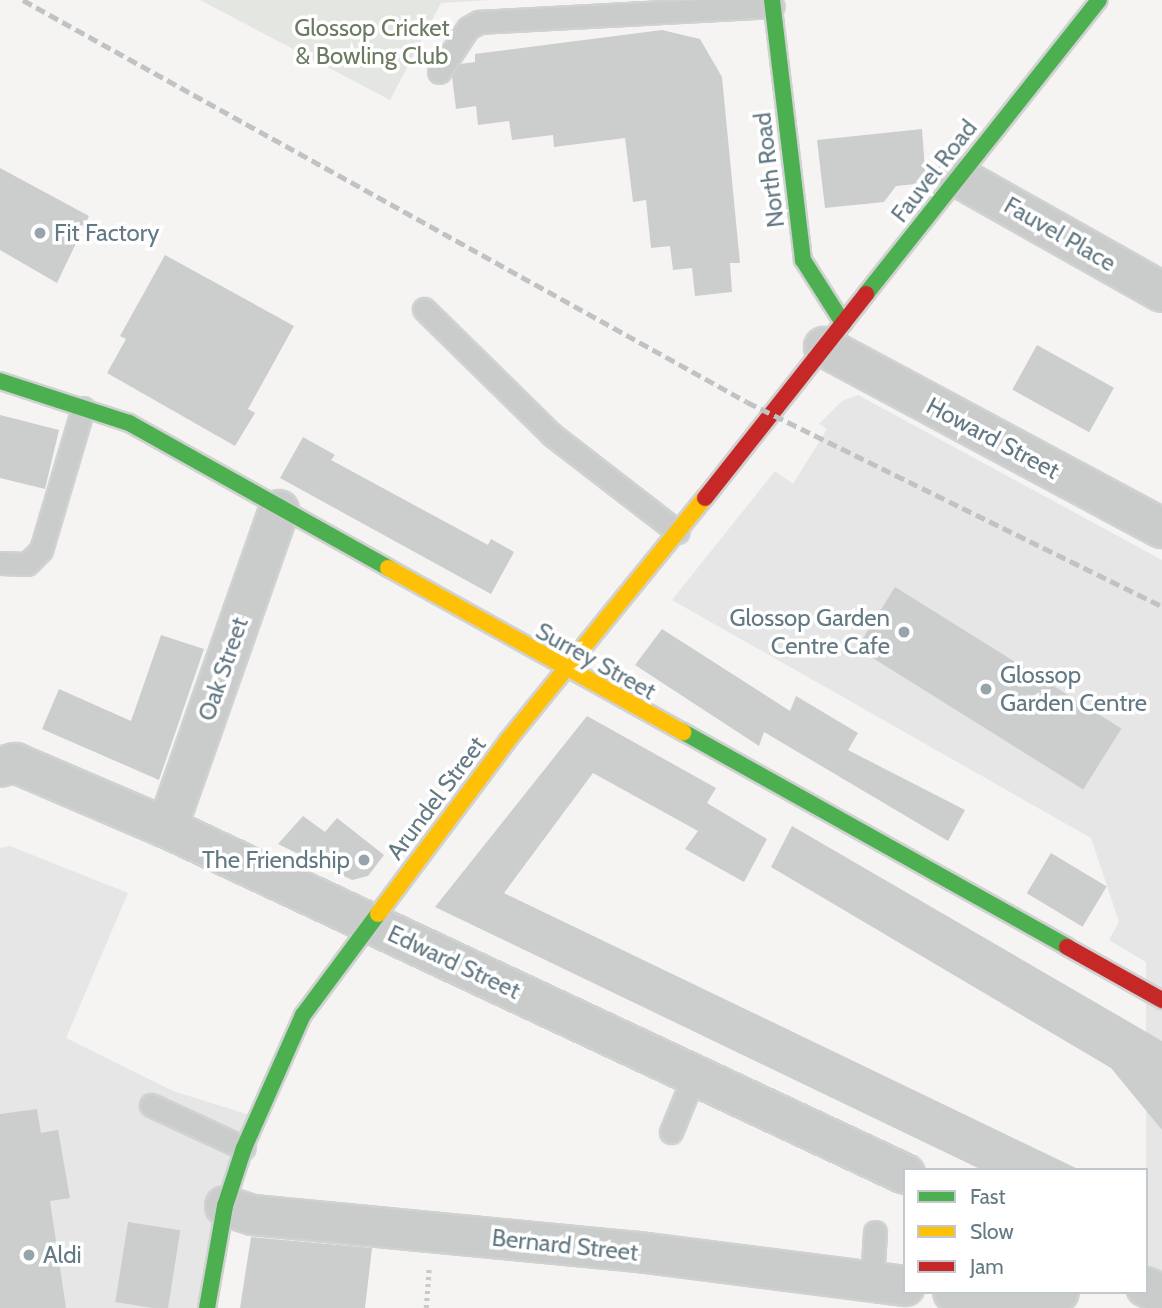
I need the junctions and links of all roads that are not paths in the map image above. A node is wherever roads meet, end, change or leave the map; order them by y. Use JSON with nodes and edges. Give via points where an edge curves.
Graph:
{"nodes":[{"id":1,"x":1099,"y":0,"type":"edge"},
{"id":2,"x":773,"y":3,"type":"edge"},
{"id":3,"x":439,"y":72,"type":"dead end"},
{"id":4,"x":958,"y":177,"type":"junction"},
{"id":5,"x":1162,"y":292,"type":"edge"},
{"id":6,"x":424,"y":309,"type":"dead end"},
{"id":7,"x":824,"y":347,"type":"junction"},
{"id":8,"x":0,"y":381,"type":"edge"},
{"id":9,"x":83,"y":408,"type":"junction"},
{"id":10,"x":279,"y":510,"type":"junction"},
{"id":11,"x":1162,"y":528,"type":"edge"},
{"id":12,"x":678,"y":532,"type":"junction"},
{"id":13,"x":0,"y":563,"type":"edge"},
{"id":14,"x":567,"y":672,"type":"junction"},
{"id":15,"x":0,"y":767,"type":"edge"},
{"id":16,"x":167,"y":828,"type":"junction"},
{"id":17,"x":371,"y":922,"type":"junction"},
{"id":18,"x":1162,"y":1000,"type":"edge"},
{"id":19,"x":694,"y":1076,"type":"junction"},
{"id":20,"x":150,"y":1105,"type":"dead end"},
{"id":21,"x":671,"y":1132,"type":"dead end"},
{"id":22,"x":244,"y":1148,"type":"junction"},
{"id":23,"x":903,"y":1173,"type":"edge"},
{"id":24,"x":225,"y":1206,"type":"junction"},
{"id":25,"x":875,"y":1233,"type":"dead end"},
{"id":26,"x":888,"y":1283,"type":"edge"},
{"id":27,"x":1035,"y":1294,"type":"edge"},
{"id":28,"x":976,"y":1299,"type":"edge"},
{"id":29,"x":207,"y":1308,"type":"edge"}],
"edges":[{"from":1,"to":4,"type":"street","name":"Fauvel Road"},
{"from":2,"to":3,"type":"lane","via":[[479,22],[468,28]]},
{"from":2,"to":7,"type":"street","name":"North Road","via":[[803,260]]},
{"from":4,"to":5,"type":"street","name":"Fauvel Place"},
{"from":4,"to":7,"type":"street","name":"Fauvel Road"},
{"from":6,"to":12,"type":"lane","via":[[551,434]]},
{"from":7,"to":11,"type":"street","name":"Howard Street"},
{"from":7,"to":12,"type":"street","name":"Arundel Street"},
{"from":8,"to":9,"type":"street","name":"Surrey Street"},
{"from":9,"to":10,"type":"street","name":"Surrey Street","via":[[129,423]]},
{"from":9,"to":13,"type":"lane","via":[[41,550],[26,564]]},
{"from":10,"to":14,"type":"street","name":"Surrey Street"},
{"from":10,"to":16,"type":"street","name":"Oak Street"},
{"from":12,"to":14,"type":"street","name":"Arundel Street"},
{"from":14,"to":17,"type":"street","name":"Arundel Street","via":[[508,740]]},
{"from":14,"to":18,"type":"street","name":"Surrey Street"},
{"from":15,"to":16,"type":"street","name":"Edward Street","via":[[15,763]]},
{"from":16,"to":17,"type":"street","name":"Edward Street"},
{"from":17,"to":19,"type":"street","name":"Edward Street"},
{"from":17,"to":22,"type":"street","name":"Arundel Street","via":[[303,1015]]},
{"from":19,"to":21,"type":"lane"},
{"from":19,"to":23,"type":"street","name":"Edward Street"},
{"from":20,"to":22,"type":"lane"},
{"from":22,"to":24,"type":"street","name":"Arundel Street"},
{"from":24,"to":26,"type":"street","name":"Bernard Street","via":[[253,1215],[639,1252]]},
{"from":24,"to":29,"type":"street","name":"Arundel Street"},
{"from":25,"to":26,"type":"lane"},
{"from":27,"to":28,"type":"street"}]}
